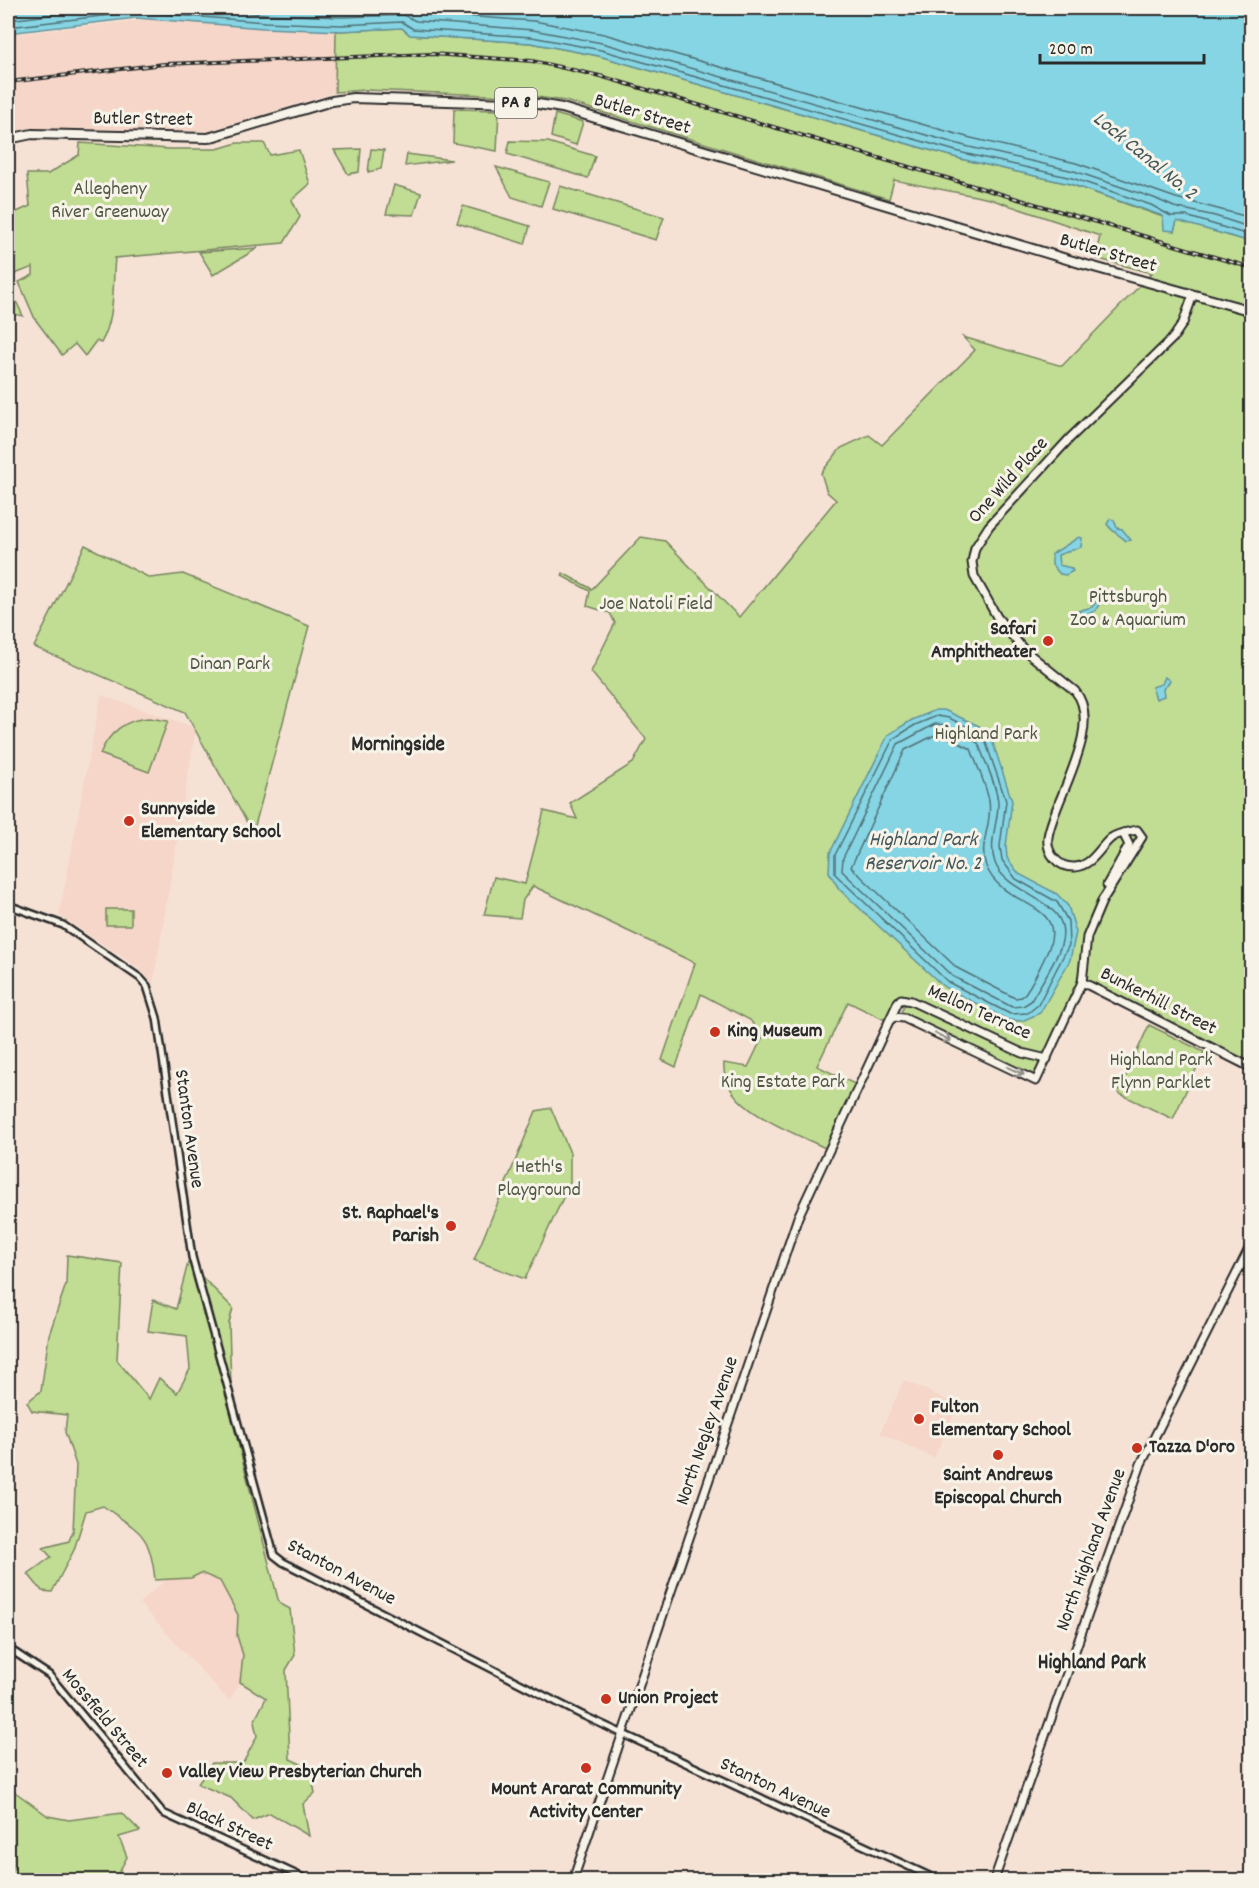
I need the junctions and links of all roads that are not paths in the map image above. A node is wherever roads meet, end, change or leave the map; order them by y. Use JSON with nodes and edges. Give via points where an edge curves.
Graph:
{"nodes":[{"id":1,"x":8,"y":139,"type":"edge"},
{"id":2,"x":1193,"y":295,"type":"junction"},
{"id":3,"x":1251,"y":311,"type":"edge"},
{"id":4,"x":1123,"y":833,"type":"junction"},
{"id":5,"x":1102,"y":901,"type":"junction"},
{"id":6,"x":8,"y":905,"type":"edge"},
{"id":7,"x":1082,"y":982,"type":"junction"},
{"id":8,"x":898,"y":1002,"type":"joint"},
{"id":9,"x":890,"y":1020,"type":"junction"},
{"id":10,"x":1047,"y":1059,"type":"junction"},
{"id":11,"x":1251,"y":1068,"type":"edge"},
{"id":12,"x":1036,"y":1081,"type":"joint"},
{"id":13,"x":1251,"y":1243,"type":"edge"},
{"id":14,"x":8,"y":1648,"type":"edge"},
{"id":15,"x":623,"y":1734,"type":"junction"},
{"id":16,"x":170,"y":1816,"type":"joint"},
{"id":17,"x":308,"y":1881,"type":"edge"},
{"id":18,"x":573,"y":1881,"type":"edge"},
{"id":19,"x":938,"y":1881,"type":"edge"},
{"id":20,"x":994,"y":1881,"type":"edge"}],
"edges":[{"from":1,"to":2,"type":"highway","name":"Butler Street","number":"PA 8","via":[[32,134],[208,138],[353,98],[546,105]]},
{"from":2,"to":3,"type":"highway","name":"Butler Street","number":"PA 8"},
{"from":2,"to":4,"type":"main road","name":"One Wild Place","via":[[1183,324],[1173,338],[1070,438],[989,526],[975,548],[972,562],[985,598],[1016,642],[1075,691],[1082,703],[1080,745],[1074,771],[1050,829],[1050,850],[1063,865],[1080,866],[1112,837]]},
{"from":4,"to":5,"type":"main road","name":"One Wild Place","via":[[1129,844]]},
{"from":4,"to":5,"type":"main road","name":"One Wild Place","via":[[1137,830],[1142,842]]},
{"from":5,"to":7,"type":"main road","name":"One Wild Place","via":[[1087,937]]},
{"from":6,"to":15,"type":"street","name":"Stanton Avenue","via":[[52,919],[87,940],[147,986],[192,1257],[274,1555]]},
{"from":7,"to":10,"type":"main road","name":"One Wild Place"},
{"from":7,"to":11,"type":"main road","name":"Bunkerhill Street"},
{"from":8,"to":9,"type":"main road","name":"North Negley Avenue"},
{"from":8,"to":10,"type":"main road","name":"Mellon Terrace","via":[[911,1001],[1022,1053]]},
{"from":9,"to":12,"type":"main road","name":"Mellon Terrace","one_way":true,"via":[[904,1018]]},
{"from":9,"to":15,"type":"main road","name":"North Negley Avenue","via":[[798,1217]]},
{"from":10,"to":12,"type":"main road","name":"One Wild Place"},
{"from":13,"to":20,"type":"main road","name":"North Highland Avenue","via":[[1141,1464]]},
{"from":14,"to":16,"type":"street","name":"Mossfield Street","via":[[49,1675],[163,1813]]},
{"from":15,"to":18,"type":"main road","name":"North Negley Avenue"},
{"from":15,"to":19,"type":"street","name":"Stanton Avenue"},
{"from":16,"to":17,"type":"street","name":"Black Street"}]}
